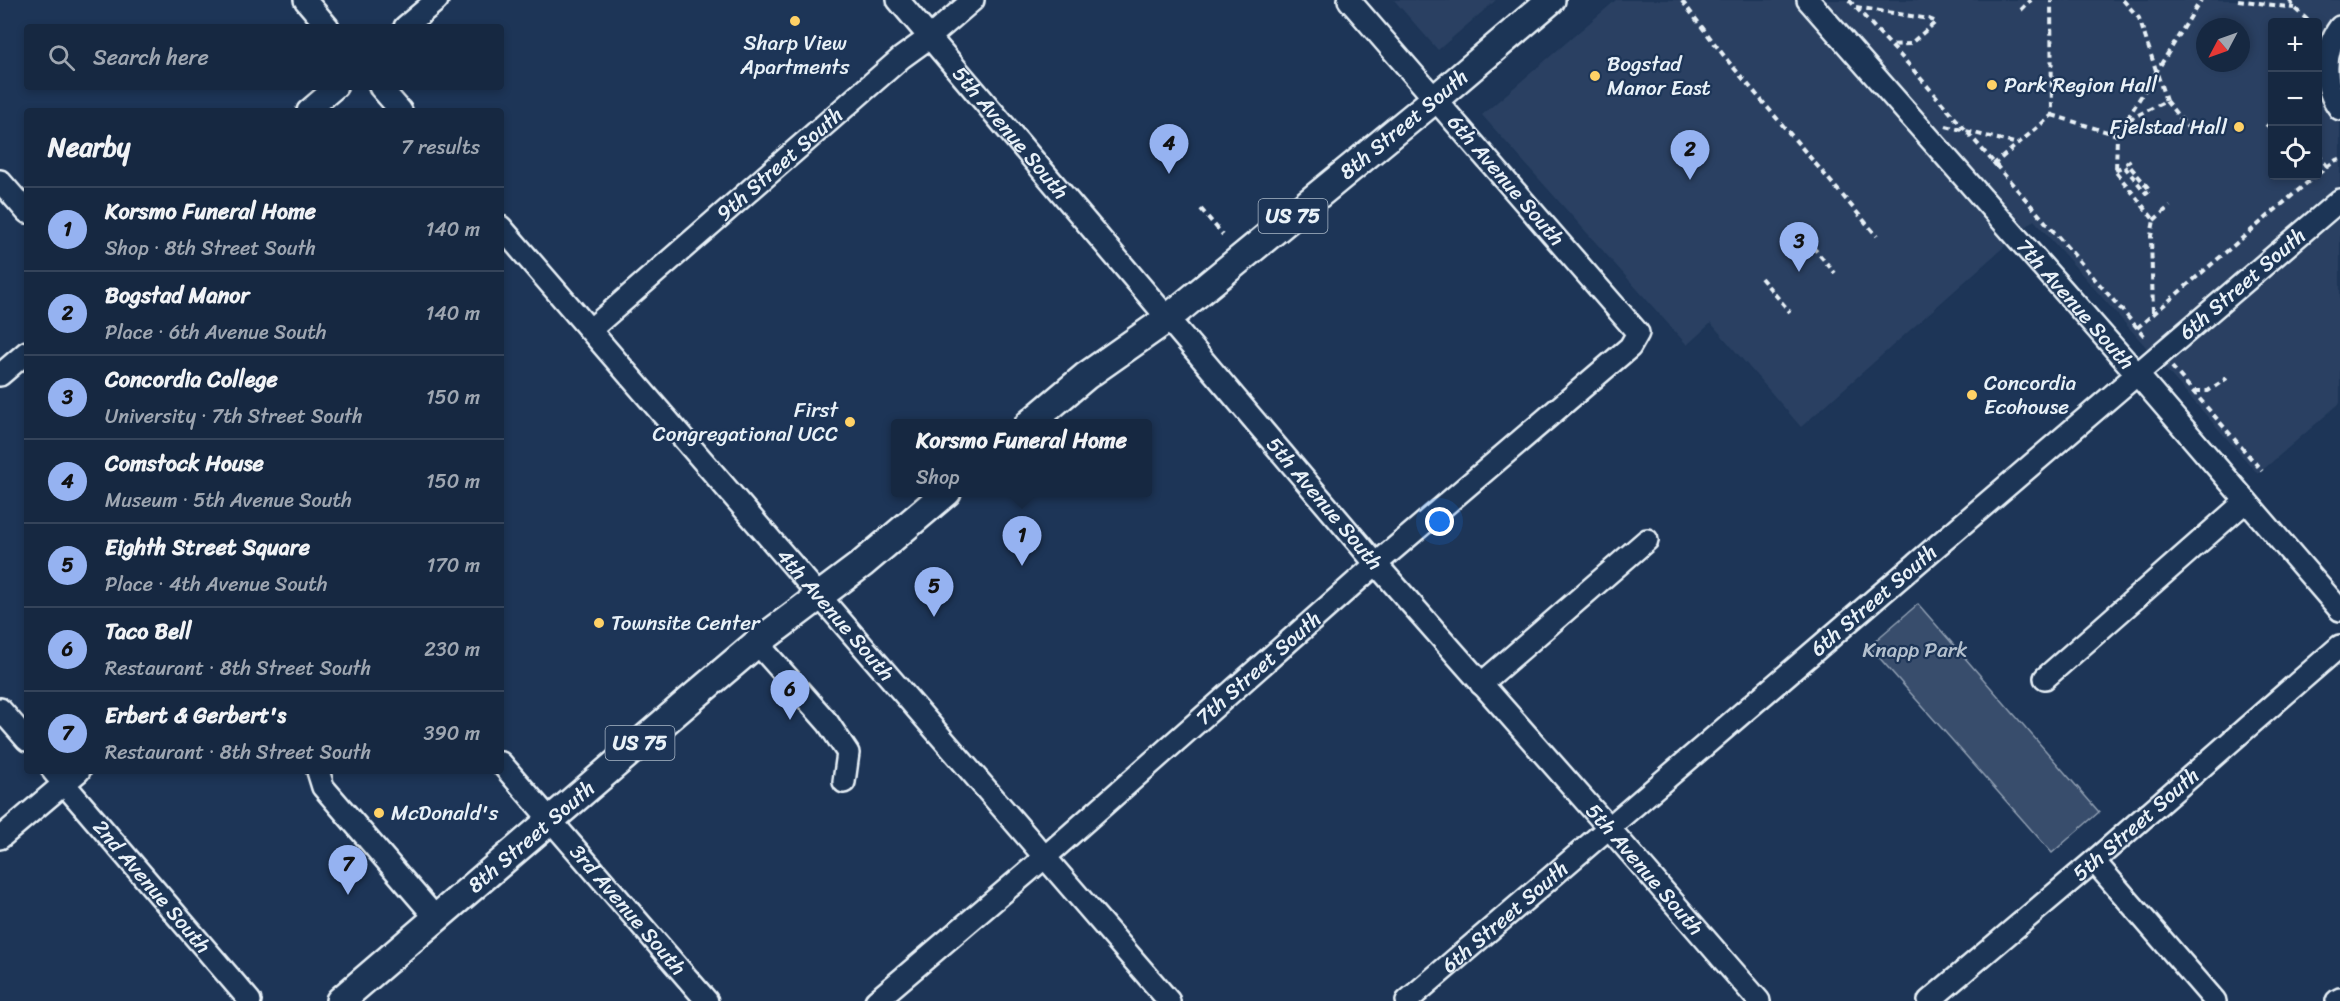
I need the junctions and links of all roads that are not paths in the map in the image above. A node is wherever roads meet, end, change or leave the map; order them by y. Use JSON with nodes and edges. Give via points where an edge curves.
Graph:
{"nodes":[{"id":1,"x":305,"y":0,"type":"edge"},
{"id":2,"x":437,"y":0,"type":"edge"},
{"id":3,"x":898,"y":0,"type":"edge"},
{"id":4,"x":973,"y":0,"type":"edge"},
{"id":5,"x":1349,"y":0,"type":"edge"},
{"id":6,"x":1551,"y":0,"type":"edge"},
{"id":7,"x":1808,"y":0,"type":"edge"},
{"id":8,"x":325,"y":24,"type":"edge"},
{"id":9,"x":409,"y":24,"type":"edge"},
{"id":10,"x":2340,"y":27,"type":"edge"},
{"id":11,"x":930,"y":37,"type":"junction"},
{"id":12,"x":332,"y":90,"type":"edge"},
{"id":13,"x":383,"y":90,"type":"edge"},
{"id":14,"x":1435,"y":99,"type":"junction"},
{"id":15,"x":312,"y":108,"type":"edge"},
{"id":16,"x":398,"y":108,"type":"edge"},
{"id":17,"x":2340,"y":109,"type":"edge"},
{"id":18,"x":0,"y":181,"type":"edge"},
{"id":19,"x":2340,"y":200,"type":"edge"},
{"id":20,"x":24,"y":209,"type":"edge"},
{"id":21,"x":504,"y":230,"type":"edge"},
{"id":22,"x":1167,"y":319,"type":"junction"},
{"id":23,"x":590,"y":330,"type":"junction"},
{"id":24,"x":1638,"y":333,"type":"joint"},
{"id":25,"x":24,"y":355,"type":"edge"},
{"id":26,"x":2137,"y":374,"type":"junction"},
{"id":27,"x":0,"y":375,"type":"edge"},
{"id":28,"x":1034,"y":419,"type":"edge"},
{"id":29,"x":941,"y":497,"type":"edge"},
{"id":30,"x":2246,"y":501,"type":"junction"},
{"id":31,"x":1647,"y":540,"type":"dead end"},
{"id":32,"x":1376,"y":564,"type":"junction"},
{"id":33,"x":820,"y":597,"type":"junction"},
{"id":34,"x":2340,"y":610,"type":"edge"},
{"id":35,"x":757,"y":643,"type":"junction"},
{"id":36,"x":2340,"y":646,"type":"edge"},
{"id":37,"x":2045,"y":678,"type":"dead end"},
{"id":38,"x":1482,"y":684,"type":"junction"},
{"id":39,"x":0,"y":709,"type":"edge"},
{"id":40,"x":24,"y":737,"type":"edge"},
{"id":41,"x":504,"y":766,"type":"edge"},
{"id":42,"x":319,"y":774,"type":"edge"},
{"id":43,"x":65,"y":775,"type":"edge"},
{"id":44,"x":844,"y":782,"type":"dead end"},
{"id":45,"x":550,"y":820,"type":"junction"},
{"id":46,"x":1609,"y":828,"type":"junction"},
{"id":47,"x":0,"y":838,"type":"edge"},
{"id":48,"x":1045,"y":857,"type":"junction"},
{"id":49,"x":2094,"y":861,"type":"junction"},
{"id":50,"x":436,"y":918,"type":"junction"},
{"id":51,"x":250,"y":1001,"type":"edge"},
{"id":52,"x":340,"y":1001,"type":"edge"},
{"id":53,"x":707,"y":1001,"type":"edge"},
{"id":54,"x":876,"y":1001,"type":"edge"},
{"id":55,"x":1168,"y":1001,"type":"edge"},
{"id":56,"x":1407,"y":1001,"type":"edge"},
{"id":57,"x":1758,"y":1001,"type":"edge"},
{"id":58,"x":1929,"y":1001,"type":"edge"},
{"id":59,"x":2215,"y":1001,"type":"edge"}],
"edges":[{"from":1,"to":8,"type":"street"},
{"from":2,"to":9,"type":"street"},
{"from":3,"to":11,"type":"street","name":"5th Avenue South"},
{"from":4,"to":11,"type":"street","name":"9th Street South"},
{"from":5,"to":14,"type":"street","name":"6th Avenue South"},
{"from":6,"to":14,"type":"main road","name":"8th Street South","number":"US 75"},
{"from":7,"to":26,"type":"street","name":"7th Avenue South"},
{"from":10,"to":17,"type":"street","via":[[2330,43],[2326,72]]},
{"from":11,"to":22,"type":"street","name":"5th Avenue South"},
{"from":11,"to":23,"type":"street","name":"9th Street South","via":[[901,58]]},
{"from":12,"to":15,"type":"street"},
{"from":13,"to":16,"type":"street"},
{"from":14,"to":22,"type":"main road","name":"8th Street South","number":"US 75"},
{"from":14,"to":24,"type":"street","name":"6th Avenue South"},
{"from":18,"to":20,"type":"street"},
{"from":19,"to":26,"type":"street","name":"6th Street South"},
{"from":21,"to":23,"type":"street","name":"4th Avenue South"},
{"from":22,"to":28,"type":"main road","name":"8th Street South","number":"US 75","via":[[1086,376]]},
{"from":22,"to":32,"type":"street","name":"5th Avenue South"},
{"from":23,"to":33,"type":"street","name":"4th Avenue South"},
{"from":24,"to":32,"type":"street","name":"7th Street South","via":[[1630,347]]},
{"from":25,"to":27,"type":"street"},
{"from":26,"to":30,"type":"street","name":"7th Avenue South"},
{"from":26,"to":46,"type":"street","name":"6th Street South"},
{"from":29,"to":33,"type":"main road","name":"8th Street South","number":"US 75"},
{"from":30,"to":34,"type":"street","name":"7th Avenue South"},
{"from":30,"to":37,"type":"street"},
{"from":31,"to":38,"type":"street"},
{"from":32,"to":38,"type":"street","name":"5th Avenue South"},
{"from":32,"to":48,"type":"street","name":"7th Street South"},
{"from":33,"to":35,"type":"main road","name":"8th Street South","number":"US 75"},
{"from":33,"to":48,"type":"street","name":"4th Avenue South"},
{"from":35,"to":44,"type":"street","via":[[828,723],[848,753]]},
{"from":35,"to":45,"type":"main road","name":"8th Street South","number":"US 75"},
{"from":36,"to":49,"type":"street","name":"5th Street South"},
{"from":38,"to":46,"type":"street","name":"5th Avenue South"},
{"from":39,"to":40,"type":"street"},
{"from":41,"to":45,"type":"street","name":"3rd Avenue South"},
{"from":42,"to":50,"type":"street","via":[[323,787]]},
{"from":43,"to":47,"type":"street"},
{"from":43,"to":51,"type":"street","name":"2nd Avenue South"},
{"from":45,"to":50,"type":"main road","name":"8th Street South","number":"US 75"},
{"from":45,"to":53,"type":"street","name":"3rd Avenue South"},
{"from":46,"to":56,"type":"street","name":"6th Street South"},
{"from":46,"to":57,"type":"street","name":"5th Avenue South"},
{"from":48,"to":54,"type":"street","name":"7th Street South"},
{"from":48,"to":55,"type":"street","name":"4th Avenue South"},
{"from":49,"to":58,"type":"street","name":"5th Street South"},
{"from":49,"to":59,"type":"street"},
{"from":50,"to":52,"type":"main road","name":"8th Street South","number":"US 75"}]}
